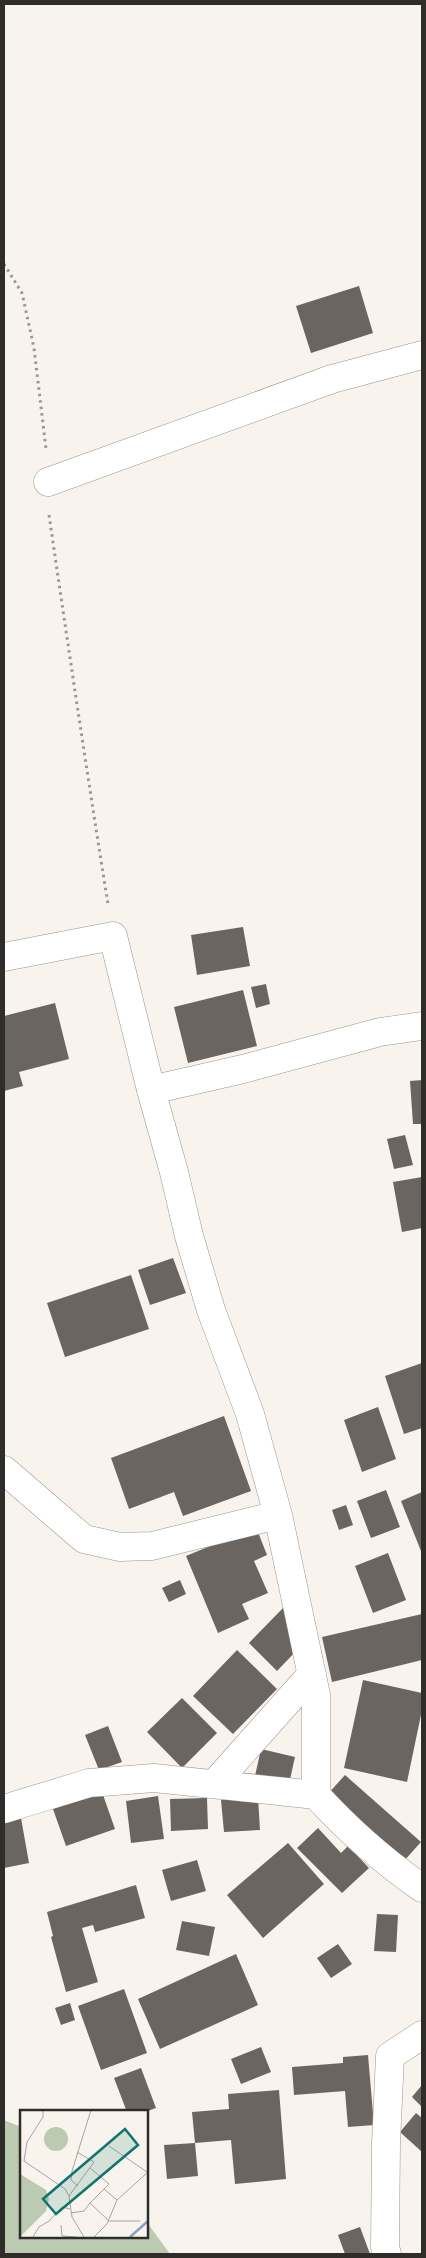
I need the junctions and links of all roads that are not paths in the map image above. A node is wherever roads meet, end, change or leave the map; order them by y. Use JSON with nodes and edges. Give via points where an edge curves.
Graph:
{"nodes":[{"id":1,"x":422,"y":355,"type":"edge"},
{"id":2,"x":48,"y":482,"type":"road end"},
{"id":3,"x":4,"y":958,"type":"edge"},
{"id":4,"x":422,"y":1026,"type":"edge"},
{"id":5,"x":151,"y":1090,"type":"junction"},
{"id":6,"x":4,"y":1470,"type":"edge"},
{"id":7,"x":278,"y":1515,"type":"junction"},
{"id":8,"x":312,"y":1674,"type":"junction"},
{"id":9,"x":215,"y":1783,"type":"junction"},
{"id":10,"x":316,"y":1795,"type":"junction"},
{"id":11,"x":4,"y":1808,"type":"edge"},
{"id":12,"x":422,"y":1888,"type":"edge"},
{"id":13,"x":422,"y":2035,"type":"edge"},
{"id":14,"x":387,"y":2254,"type":"edge"}],
"edges":[{"from":1,"to":2,"type":"street","via":[[332,380]]},
{"from":3,"to":5,"type":"street","via":[[113,936]]},
{"from":4,"to":5,"type":"street","via":[[380,1032]]},
{"from":5,"to":7,"type":"street","via":[[194,1255],[250,1414]]},
{"from":6,"to":7,"type":"street","via":[[84,1538],[120,1547],[152,1546]]},
{"from":7,"to":8,"type":"street"},
{"from":8,"to":9,"type":"street"},
{"from":8,"to":10,"type":"street","via":[[316,1695]]},
{"from":9,"to":10,"type":"street"},
{"from":9,"to":11,"type":"street","via":[[154,1778],[89,1783]]},
{"from":10,"to":12,"type":"street","via":[[356,1836]]},
{"from":13,"to":14,"type":"street","via":[[390,2056],[386,2143]]}]}
